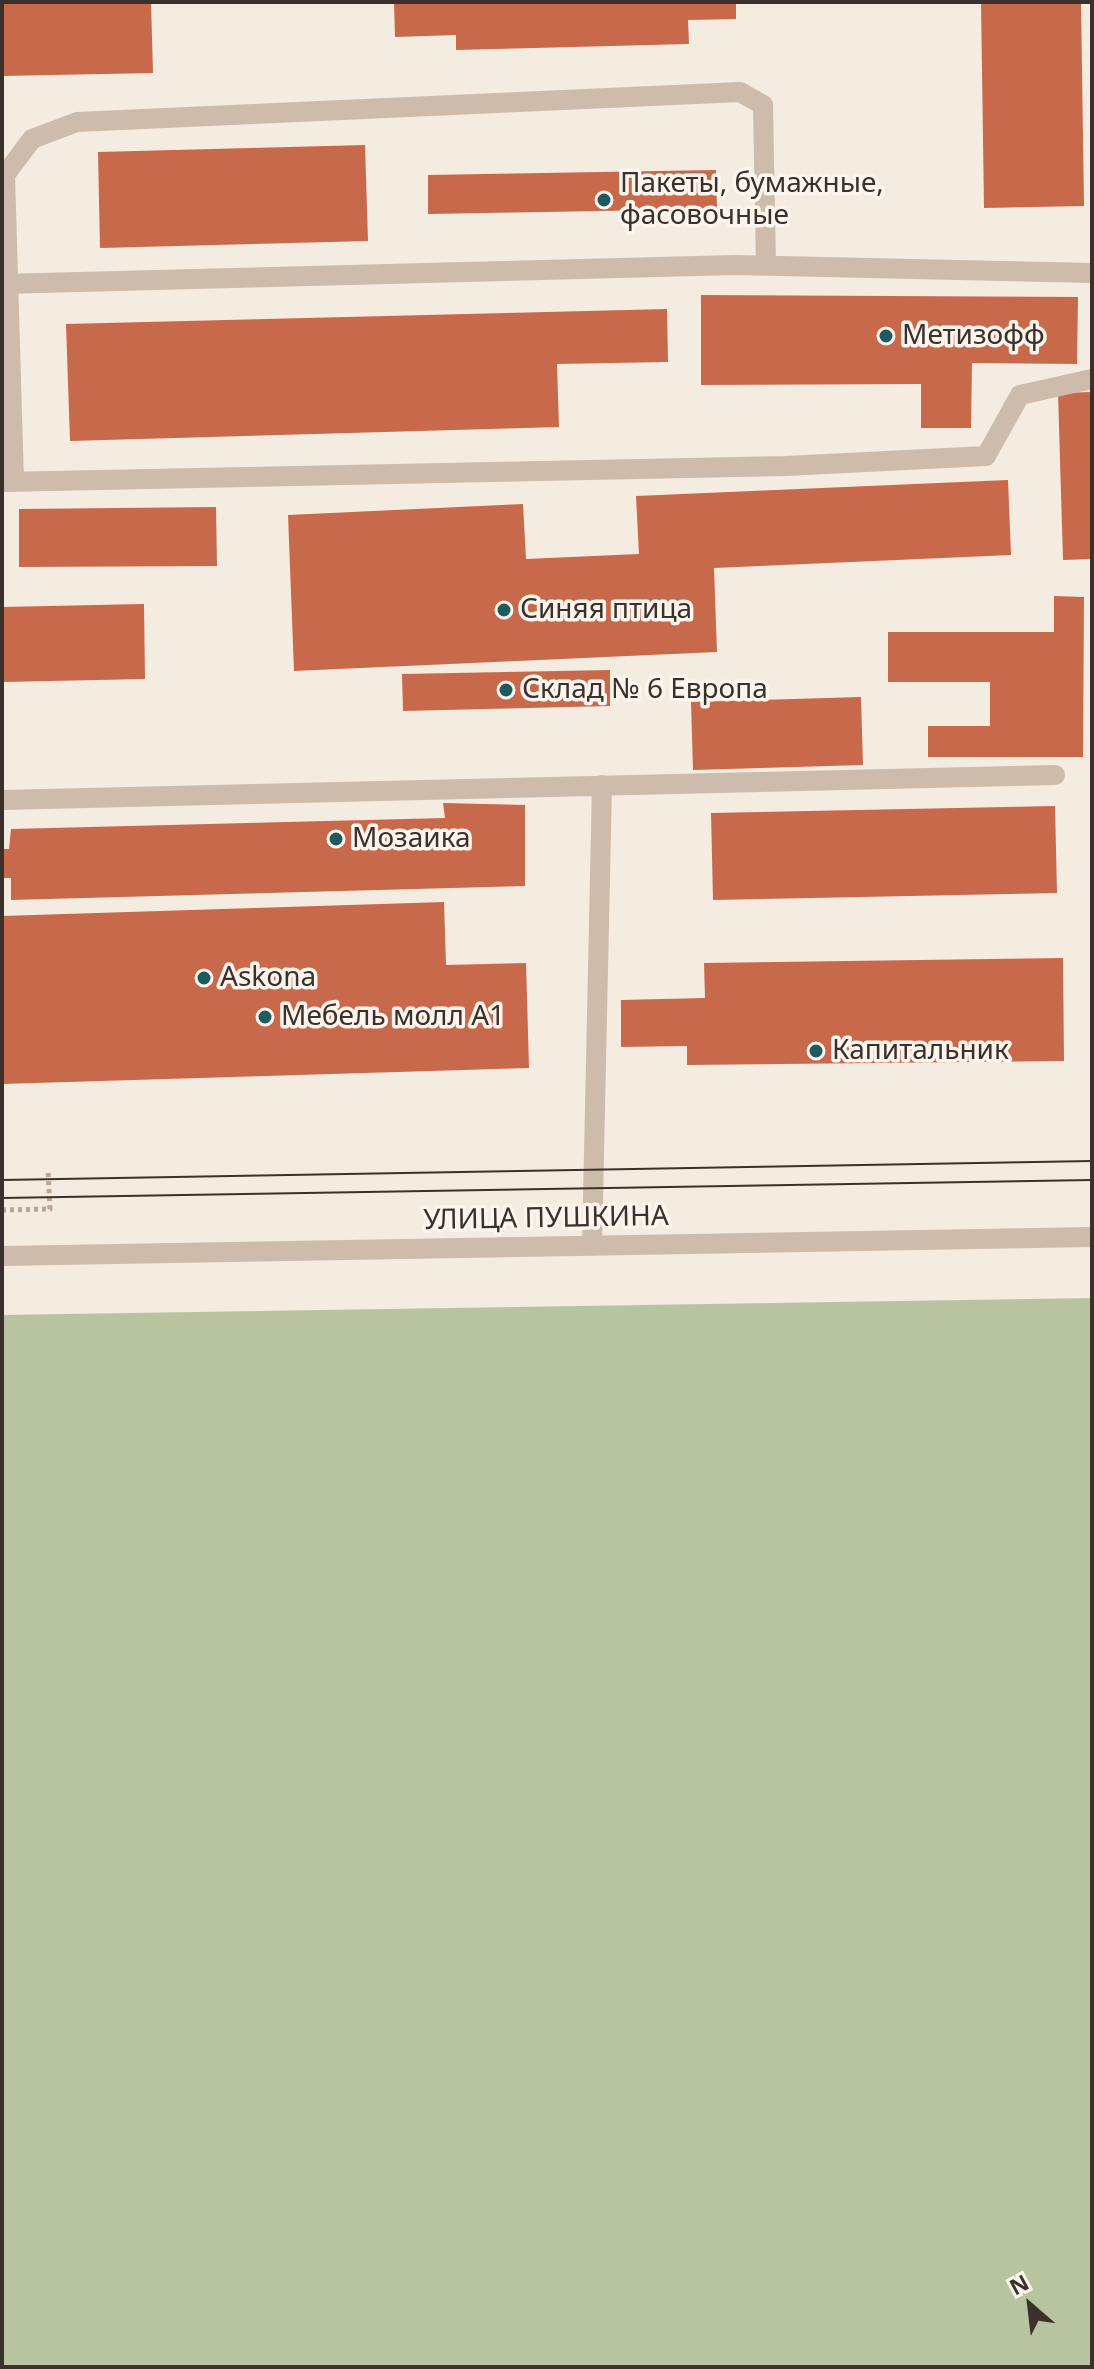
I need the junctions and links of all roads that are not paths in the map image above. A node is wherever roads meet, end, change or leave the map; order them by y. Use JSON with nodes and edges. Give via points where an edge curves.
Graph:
{"nodes":[{"id":1,"x":766,"y":265,"type":"junction"},
{"id":2,"x":1092,"y":273,"type":"edge"},
{"id":3,"x":6,"y":284,"type":"edge"},
{"id":4,"x":1092,"y":379,"type":"edge"},
{"id":5,"x":8,"y":482,"type":"edge"},
{"id":6,"x":1055,"y":775,"type":"dead end"},
{"id":7,"x":602,"y":785,"type":"junction"},
{"id":8,"x":2,"y":800,"type":"edge"},
{"id":9,"x":1092,"y":1237,"type":"edge"},
{"id":10,"x":592,"y":1246,"type":"junction"},
{"id":11,"x":2,"y":1256,"type":"edge"}],
"edges":[{"from":1,"to":2,"type":"street"},
{"from":1,"to":3,"type":"street"},
{"from":1,"to":3,"type":"street","via":[[763,105],[740,92],[77,122],[32,139],[5,175]]},
{"from":3,"to":5,"type":"street"},
{"from":4,"to":5,"type":"street","via":[[1020,395],[986,456],[786,466]]},
{"from":6,"to":7,"type":"street"},
{"from":7,"to":8,"type":"street"},
{"from":7,"to":10,"type":"street"},
{"from":9,"to":10,"type":"street","name":"УЛИЦА ПУШКИНА"},
{"from":10,"to":11,"type":"street","name":"УЛИЦА ПУШКИНА"}]}
